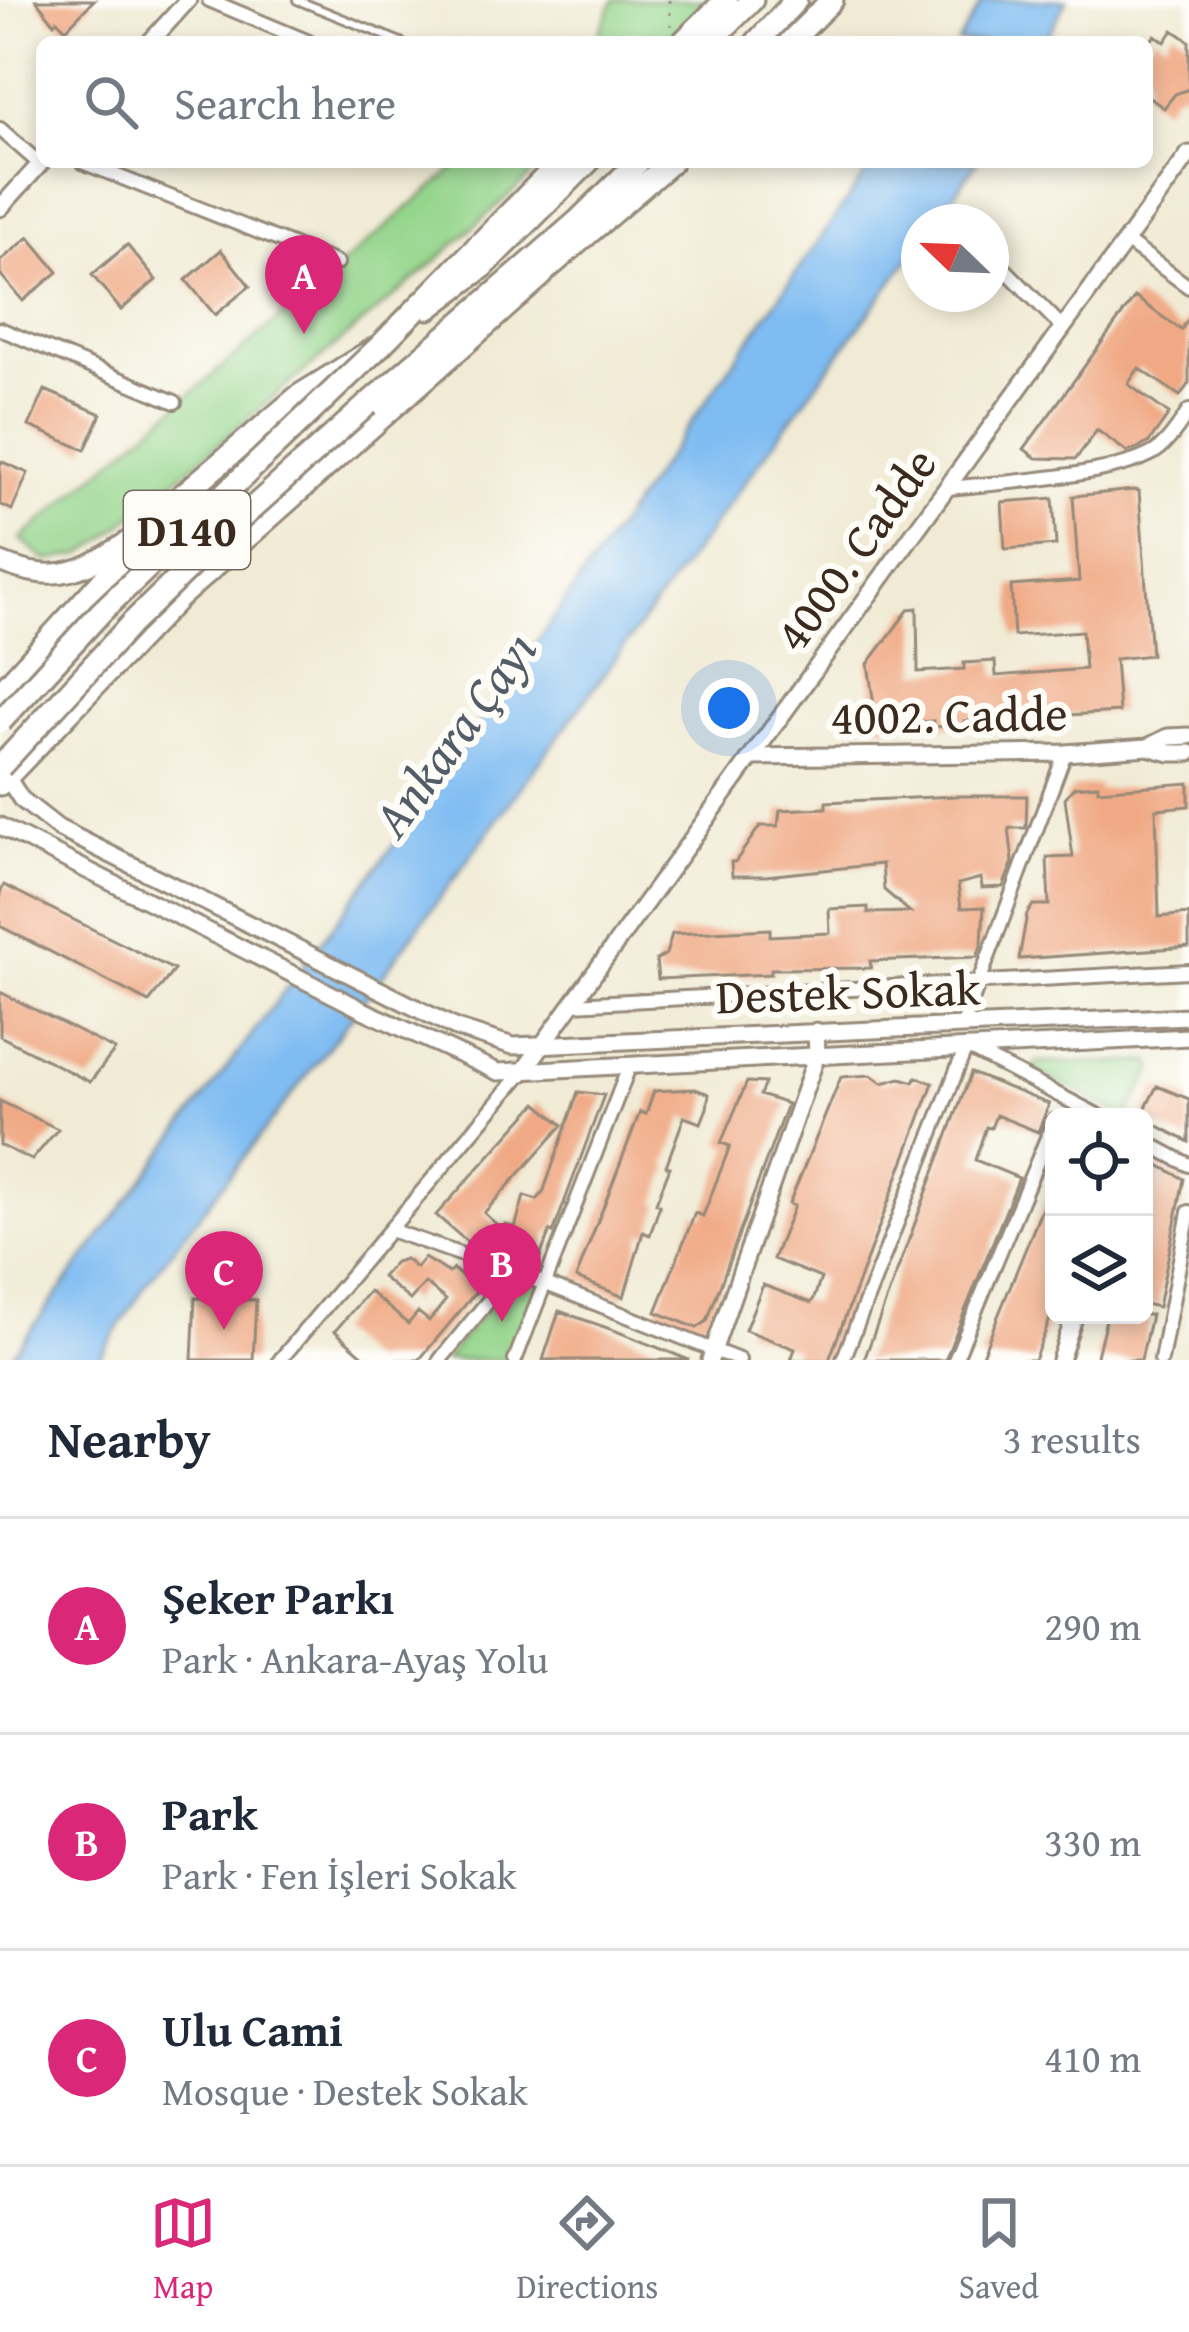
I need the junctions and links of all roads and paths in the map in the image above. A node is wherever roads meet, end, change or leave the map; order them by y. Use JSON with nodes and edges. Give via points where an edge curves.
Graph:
{"nodes":[{"id":1,"x":188,"y":0,"type":"edge"},
{"id":2,"x":209,"y":0,"type":"edge"},
{"id":3,"x":297,"y":0,"type":"edge"},
{"id":4,"x":669,"y":0,"type":"edge"},
{"id":5,"x":726,"y":0,"type":"edge"},
{"id":6,"x":752,"y":0,"type":"edge"},
{"id":7,"x":796,"y":0,"type":"edge"},
{"id":8,"x":832,"y":0,"type":"edge"},
{"id":9,"x":155,"y":36,"type":"edge"},
{"id":10,"x":295,"y":36,"type":"edge"},
{"id":11,"x":386,"y":36,"type":"edge"},
{"id":12,"x":680,"y":36,"type":"edge"},
{"id":13,"x":689,"y":36,"type":"edge"},
{"id":14,"x":716,"y":36,"type":"edge"},
{"id":15,"x":763,"y":36,"type":"edge"},
{"id":16,"x":796,"y":36,"type":"edge"},
{"id":17,"x":0,"y":129,"type":"edge"},
{"id":18,"x":1189,"y":154,"type":"edge"},
{"id":19,"x":36,"y":159,"type":"edge"},
{"id":20,"x":36,"y":168,"type":"edge"},
{"id":21,"x":97,"y":168,"type":"edge"},
{"id":22,"x":554,"y":168,"type":"edge"},
{"id":23,"x":583,"y":168,"type":"edge"},
{"id":24,"x":632,"y":168,"type":"edge"},
{"id":25,"x":663,"y":168,"type":"edge"},
{"id":26,"x":0,"y":208,"type":"edge"},
{"id":27,"x":1126,"y":241,"type":"junction"},
{"id":28,"x":337,"y":263,"type":"dead end"},
{"id":29,"x":1009,"y":273,"type":"edge"},
{"id":30,"x":542,"y":275,"type":"junction"},
{"id":31,"x":1189,"y":286,"type":"edge"},
{"id":32,"x":1063,"y":328,"type":"junction"},
{"id":33,"x":0,"y":329,"type":"edge"},
{"id":34,"x":381,"y":344,"type":"junction"},
{"id":35,"x":418,"y":359,"type":"junction"},
{"id":36,"x":175,"y":402,"type":"dead end"},
{"id":37,"x":1189,"y":411,"type":"edge"},
{"id":38,"x":948,"y":488,"type":"junction"},
{"id":39,"x":151,"y":526,"type":"junction"},
{"id":40,"x":0,"y":562,"type":"edge"},
{"id":41,"x":7,"y":684,"type":"edge"},
{"id":42,"x":65,"y":716,"type":"junction"},
{"id":43,"x":0,"y":722,"type":"edge"},
{"id":44,"x":1189,"y":736,"type":"edge"},
{"id":45,"x":1148,"y":746,"type":"junction"},
{"id":46,"x":1065,"y":753,"type":"junction"},
{"id":47,"x":1189,"y":753,"type":"edge"},
{"id":48,"x":752,"y":757,"type":"junction"},
{"id":49,"x":2,"y":772,"type":"edge"},
{"id":50,"x":0,"y":826,"type":"edge"},
{"id":51,"x":1189,"y":971,"type":"edge"},
{"id":52,"x":979,"y":981,"type":"junction"},
{"id":53,"x":573,"y":1004,"type":"junction"},
{"id":54,"x":1189,"y":1016,"type":"edge"},
{"id":55,"x":962,"y":1027,"type":"junction"},
{"id":56,"x":816,"y":1030,"type":"junction"},
{"id":57,"x":1189,"y":1037,"type":"edge"},
{"id":58,"x":542,"y":1047,"type":"junction"},
{"id":59,"x":966,"y":1047,"type":"junction"},
{"id":60,"x":817,"y":1055,"type":"junction"},
{"id":61,"x":629,"y":1066,"type":"junction"},
{"id":62,"x":522,"y":1073,"type":"junction"},
{"id":63,"x":1064,"y":1096,"type":"junction"},
{"id":64,"x":1059,"y":1108,"type":"edge"},
{"id":65,"x":1085,"y":1108,"type":"edge"},
{"id":66,"x":1045,"y":1143,"type":"edge"},
{"id":67,"x":1153,"y":1146,"type":"edge"},
{"id":68,"x":1189,"y":1165,"type":"edge"},
{"id":69,"x":1189,"y":1211,"type":"edge"},
{"id":70,"x":393,"y":1231,"type":"junction"},
{"id":71,"x":512,"y":1272,"type":"junction"},
{"id":72,"x":546,"y":1284,"type":"junction"},
{"id":73,"x":1072,"y":1324,"type":"edge"},
{"id":74,"x":712,"y":1355,"type":"edge"},
{"id":75,"x":280,"y":1360,"type":"edge"},
{"id":76,"x":440,"y":1360,"type":"edge"},
{"id":77,"x":515,"y":1360,"type":"edge"},
{"id":78,"x":740,"y":1360,"type":"edge"},
{"id":79,"x":843,"y":1360,"type":"edge"},
{"id":80,"x":955,"y":1360,"type":"edge"},
{"id":81,"x":1060,"y":1360,"type":"edge"},
{"id":82,"x":1161,"y":1360,"type":"edge"}],
"edges":[{"from":1,"to":9,"type":"street"},
{"from":2,"to":10,"type":"street"},
{"from":3,"to":11,"type":"lane"},
{"from":4,"to":12,"type":"path","via":[[670,25]]},
{"from":5,"to":13,"type":"highway"},
{"from":6,"to":14,"type":"highway"},
{"from":7,"to":15,"type":"highway"},
{"from":8,"to":16,"type":"highway"},
{"from":17,"to":19,"type":"street"},
{"from":18,"to":27,"type":"street","name":"4000. Cadde"},
{"from":20,"to":26,"type":"street"},
{"from":21,"to":28,"type":"street"},
{"from":22,"to":34,"type":"highway"},
{"from":23,"to":34,"type":"highway","number":"D140","via":[[482,267]]},
{"from":24,"to":35,"type":"highway","number":"D140"},
{"from":25,"to":30,"type":"highway"},
{"from":27,"to":31,"type":"street"},
{"from":27,"to":32,"type":"street","name":"4000. Cadde"},
{"from":29,"to":32,"type":"street"},
{"from":30,"to":35,"type":"highway"},
{"from":30,"to":42,"type":"highway","via":[[232,548]]},
{"from":32,"to":38,"type":"street","name":"4000. Cadde"},
{"from":33,"to":36,"type":"street"},
{"from":34,"to":39,"type":"highway","via":[[298,395]]},
{"from":34,"to":43,"type":"highway","number":"D140","bridge":true,"via":[[101,612]]},
{"from":35,"to":49,"type":"highway","number":"D140","bridge":true,"via":[[132,622]]},
{"from":37,"to":38,"type":"street","via":[[1148,457],[1067,476]]},
{"from":38,"to":48,"type":"street","name":"4000. Cadde"},
{"from":39,"to":40,"type":"main road","via":[[73,572],[38,575]]},
{"from":39,"to":41,"type":"highway"},
{"from":41,"to":42,"type":"highway","via":[[23,708],[43,719]]},
{"from":42,"to":49,"type":"highway"},
{"from":44,"to":45,"type":"street","name":"4002. Cadde"},
{"from":45,"to":46,"type":"street","name":"4002. Cadde"},
{"from":45,"to":47,"type":"street","name":"4002. Cadde"},
{"from":46,"to":48,"type":"street","name":"4002. Cadde"},
{"from":46,"to":52,"type":"street"},
{"from":48,"to":53,"type":"street","name":"4000. Cadde"},
{"from":49,"to":58,"type":"street","name":"Destek Sokak","via":[[21,800],[58,828],[484,1039]]},
{"from":50,"to":62,"type":"street","name":"Destek Sokak","via":[[474,1063]]},
{"from":51,"to":52,"type":"street"},
{"from":52,"to":53,"type":"street"},
{"from":52,"to":55,"type":"street"},
{"from":53,"to":58,"type":"street","name":"4000. Cadde"},
{"from":54,"to":55,"type":"street","name":"Destek Sokak"},
{"from":55,"to":56,"type":"street","name":"Destek Sokak"},
{"from":56,"to":58,"type":"street","name":"Destek Sokak"},
{"from":56,"to":60,"type":"street"},
{"from":57,"to":59,"type":"street","name":"Destek Sokak"},
{"from":58,"to":62,"type":"street"},
{"from":59,"to":60,"type":"street","name":"Destek Sokak"},
{"from":59,"to":63,"type":"street"},
{"from":59,"to":79,"type":"street"},
{"from":60,"to":61,"type":"street","name":"Destek Sokak"},
{"from":60,"to":74,"type":"street"},
{"from":61,"to":62,"type":"street","name":"Destek Sokak"},
{"from":61,"to":72,"type":"street"},
{"from":62,"to":70,"type":"street"},
{"from":63,"to":64,"type":"street"},
{"from":63,"to":65,"type":"street"},
{"from":66,"to":80,"type":"street"},
{"from":67,"to":68,"type":"street"},
{"from":69,"to":82,"type":"street"},
{"from":70,"to":71,"type":"street"},
{"from":70,"to":75,"type":"street"},
{"from":71,"to":72,"type":"street"},
{"from":71,"to":76,"type":"street"},
{"from":72,"to":74,"type":"street"},
{"from":72,"to":77,"type":"street"},
{"from":73,"to":81,"type":"street"},
{"from":74,"to":78,"type":"street"}]}
